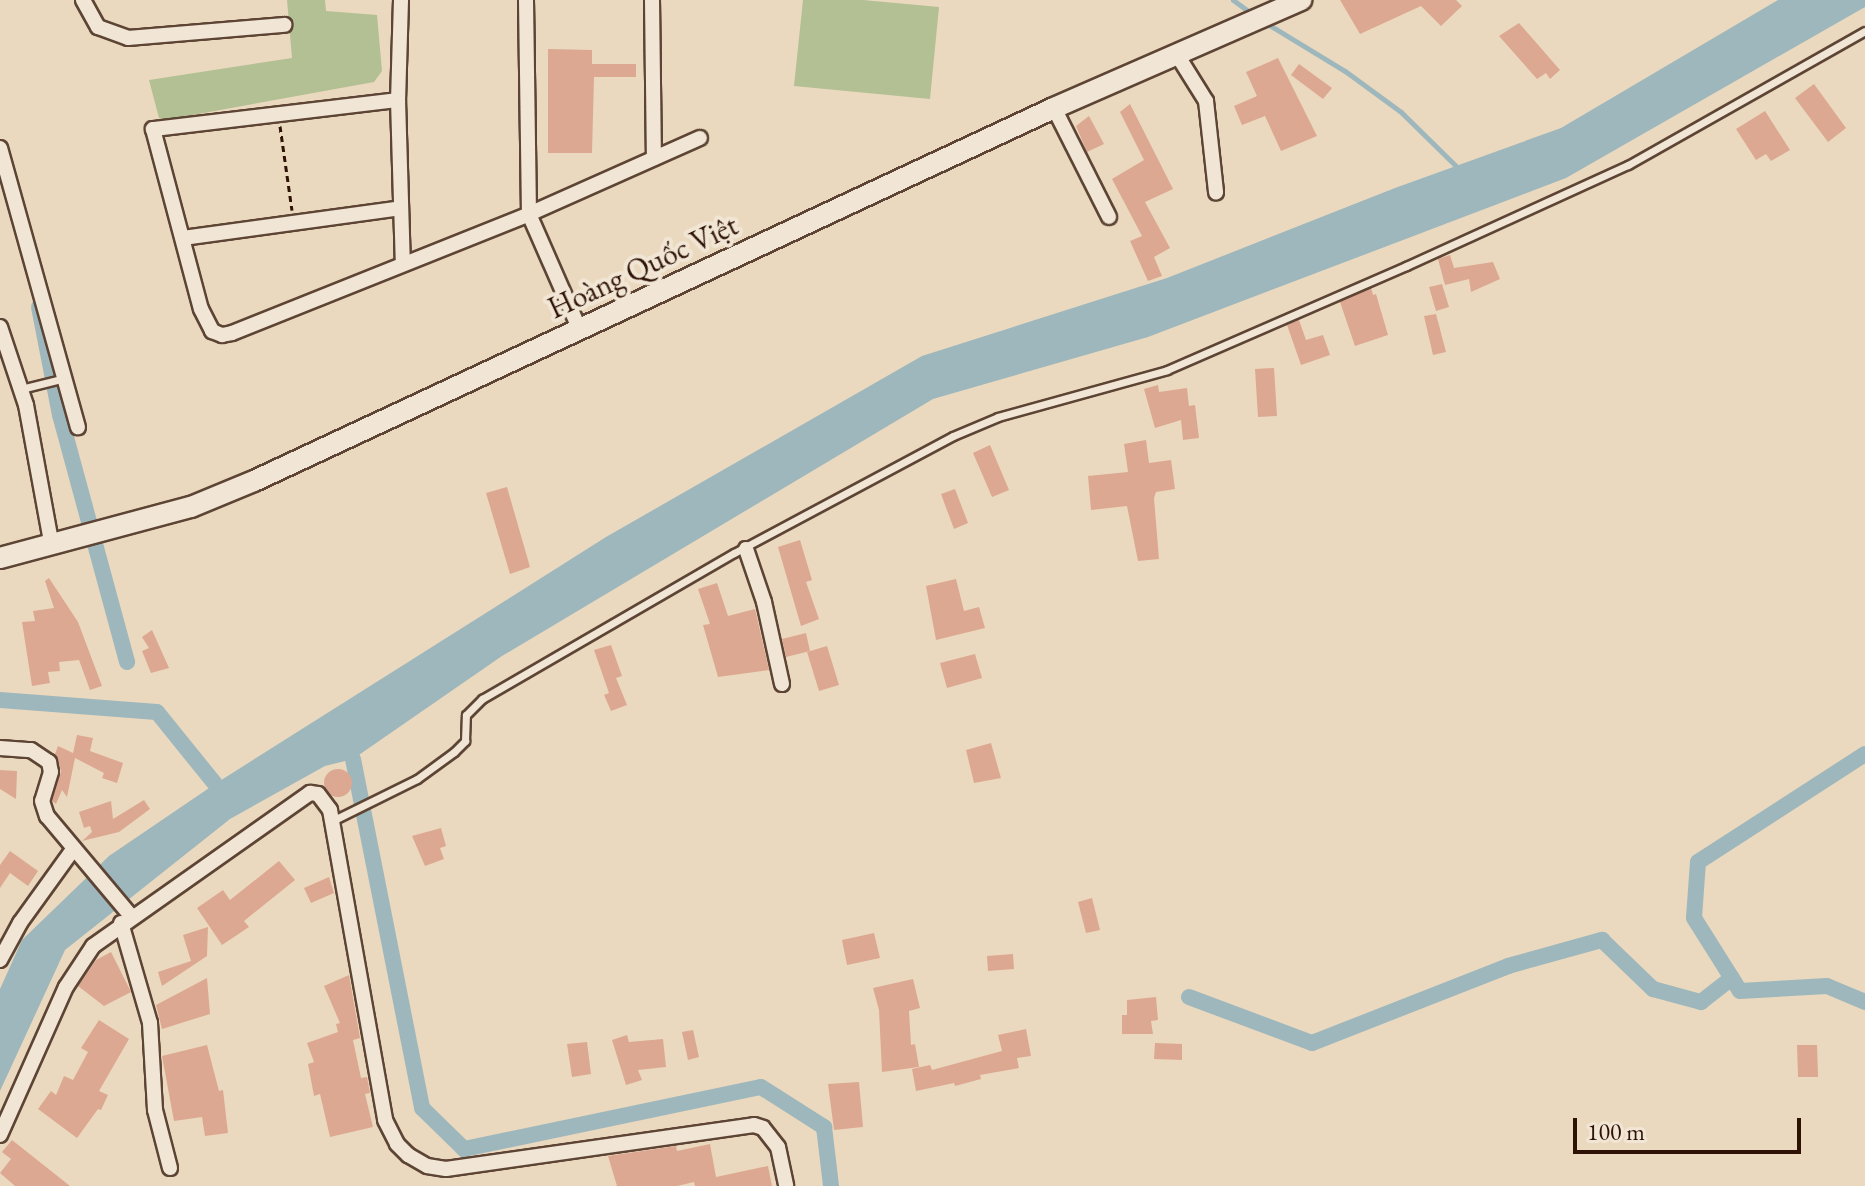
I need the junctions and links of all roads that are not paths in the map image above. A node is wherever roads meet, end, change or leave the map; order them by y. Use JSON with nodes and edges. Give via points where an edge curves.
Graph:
{"nodes":[{"id":1,"x":83,"y":0,"type":"edge"},
{"id":2,"x":401,"y":0,"type":"edge"},
{"id":3,"x":526,"y":0,"type":"edge"},
{"id":4,"x":652,"y":0,"type":"edge"},
{"id":5,"x":1296,"y":2,"type":"edge"},
{"id":6,"x":284,"y":25,"type":"dead end"},
{"id":7,"x":1865,"y":31,"type":"edge"},
{"id":8,"x":1176,"y":53,"type":"junction"},
{"id":9,"x":398,"y":100,"type":"junction"},
{"id":10,"x":1054,"y":108,"type":"junction"},
{"id":11,"x":700,"y":138,"type":"dead end"},
{"id":12,"x":0,"y":148,"type":"edge"},
{"id":13,"x":654,"y":158,"type":"junction"},
{"id":14,"x":1216,"y":192,"type":"dead end"},
{"id":15,"x":401,"y":208,"type":"junction"},
{"id":16,"x":529,"y":214,"type":"junction"},
{"id":17,"x":1109,"y":217,"type":"dead end"},
{"id":18,"x":183,"y":238,"type":"junction"},
{"id":19,"x":403,"y":264,"type":"junction"},
{"id":20,"x":0,"y":327,"type":"edge"},
{"id":21,"x":580,"y":330,"type":"junction"},
{"id":22,"x":62,"y":379,"type":"junction"},
{"id":23,"x":23,"y":389,"type":"junction"},
{"id":24,"x":78,"y":427,"type":"dead end"},
{"id":25,"x":57,"y":544,"type":"junction"},
{"id":26,"x":746,"y":549,"type":"junction"},
{"id":27,"x":0,"y":558,"type":"edge"},
{"id":28,"x":782,"y":684,"type":"dead end"},
{"id":29,"x":0,"y":748,"type":"edge"},
{"id":30,"x":332,"y":821,"type":"junction"},
{"id":31,"x":78,"y":852,"type":"junction"},
{"id":32,"x":126,"y":915,"type":"junction"},
{"id":33,"x":0,"y":960,"type":"edge"},
{"id":34,"x":0,"y":1135,"type":"edge"},
{"id":35,"x":170,"y":1168,"type":"dead end"},
{"id":36,"x":441,"y":1168,"type":"junction"},
{"id":37,"x":444,"y":1186,"type":"edge"},
{"id":38,"x":786,"y":1186,"type":"edge"}],
"edges":[{"from":1,"to":6,"type":"street","via":[[98,27],[128,38]]},
{"from":2,"to":9,"type":"street"},
{"from":3,"to":16,"type":"street"},
{"from":4,"to":13,"type":"street"},
{"from":5,"to":8,"type":"street","name":"Hoàng Quốc Việt"},
{"from":7,"to":26,"type":"lane","via":[[1628,165],[1167,370],[972,426]]},
{"from":8,"to":10,"type":"street","name":"Hoàng Quốc Việt"},
{"from":8,"to":14,"type":"street","via":[[1206,101]]},
{"from":9,"to":15,"type":"street"},
{"from":9,"to":18,"type":"street","via":[[153,129]]},
{"from":10,"to":17,"type":"street"},
{"from":10,"to":21,"type":"street","name":"Hoàng Quốc Việt"},
{"from":11,"to":13,"type":"street"},
{"from":12,"to":22,"type":"street"},
{"from":13,"to":16,"type":"street"},
{"from":15,"to":18,"type":"street"},
{"from":15,"to":19,"type":"street"},
{"from":16,"to":19,"type":"street"},
{"from":16,"to":21,"type":"street"},
{"from":18,"to":19,"type":"street","via":[[206,324],[222,335]]},
{"from":20,"to":23,"type":"street"},
{"from":21,"to":25,"type":"street","name":"Hoàng Quốc Việt","via":[[191,507]]},
{"from":22,"to":23,"type":"lane"},
{"from":22,"to":24,"type":"street"},
{"from":23,"to":25,"type":"street"},
{"from":25,"to":27,"type":"street","name":"Hoàng Quốc Việt"},
{"from":26,"to":28,"type":"street"},
{"from":26,"to":30,"type":"lane","via":[[482,699],[466,715],[465,741],[454,752],[417,779]]},
{"from":29,"to":31,"type":"street","via":[[31,750],[49,762],[43,809]]},
{"from":30,"to":32,"type":"street","via":[[318,794],[304,795]]},
{"from":30,"to":36,"type":"street","via":[[385,1120],[408,1155]]},
{"from":31,"to":32,"type":"street"},
{"from":31,"to":33,"type":"street","via":[[20,923]]},
{"from":32,"to":34,"type":"street","via":[[93,946],[70,979]]},
{"from":32,"to":35,"type":"street","via":[[150,1023],[155,1110]]},
{"from":36,"to":37,"type":"street"},
{"from":36,"to":38,"type":"street","via":[[754,1125],[778,1147]]}]}
